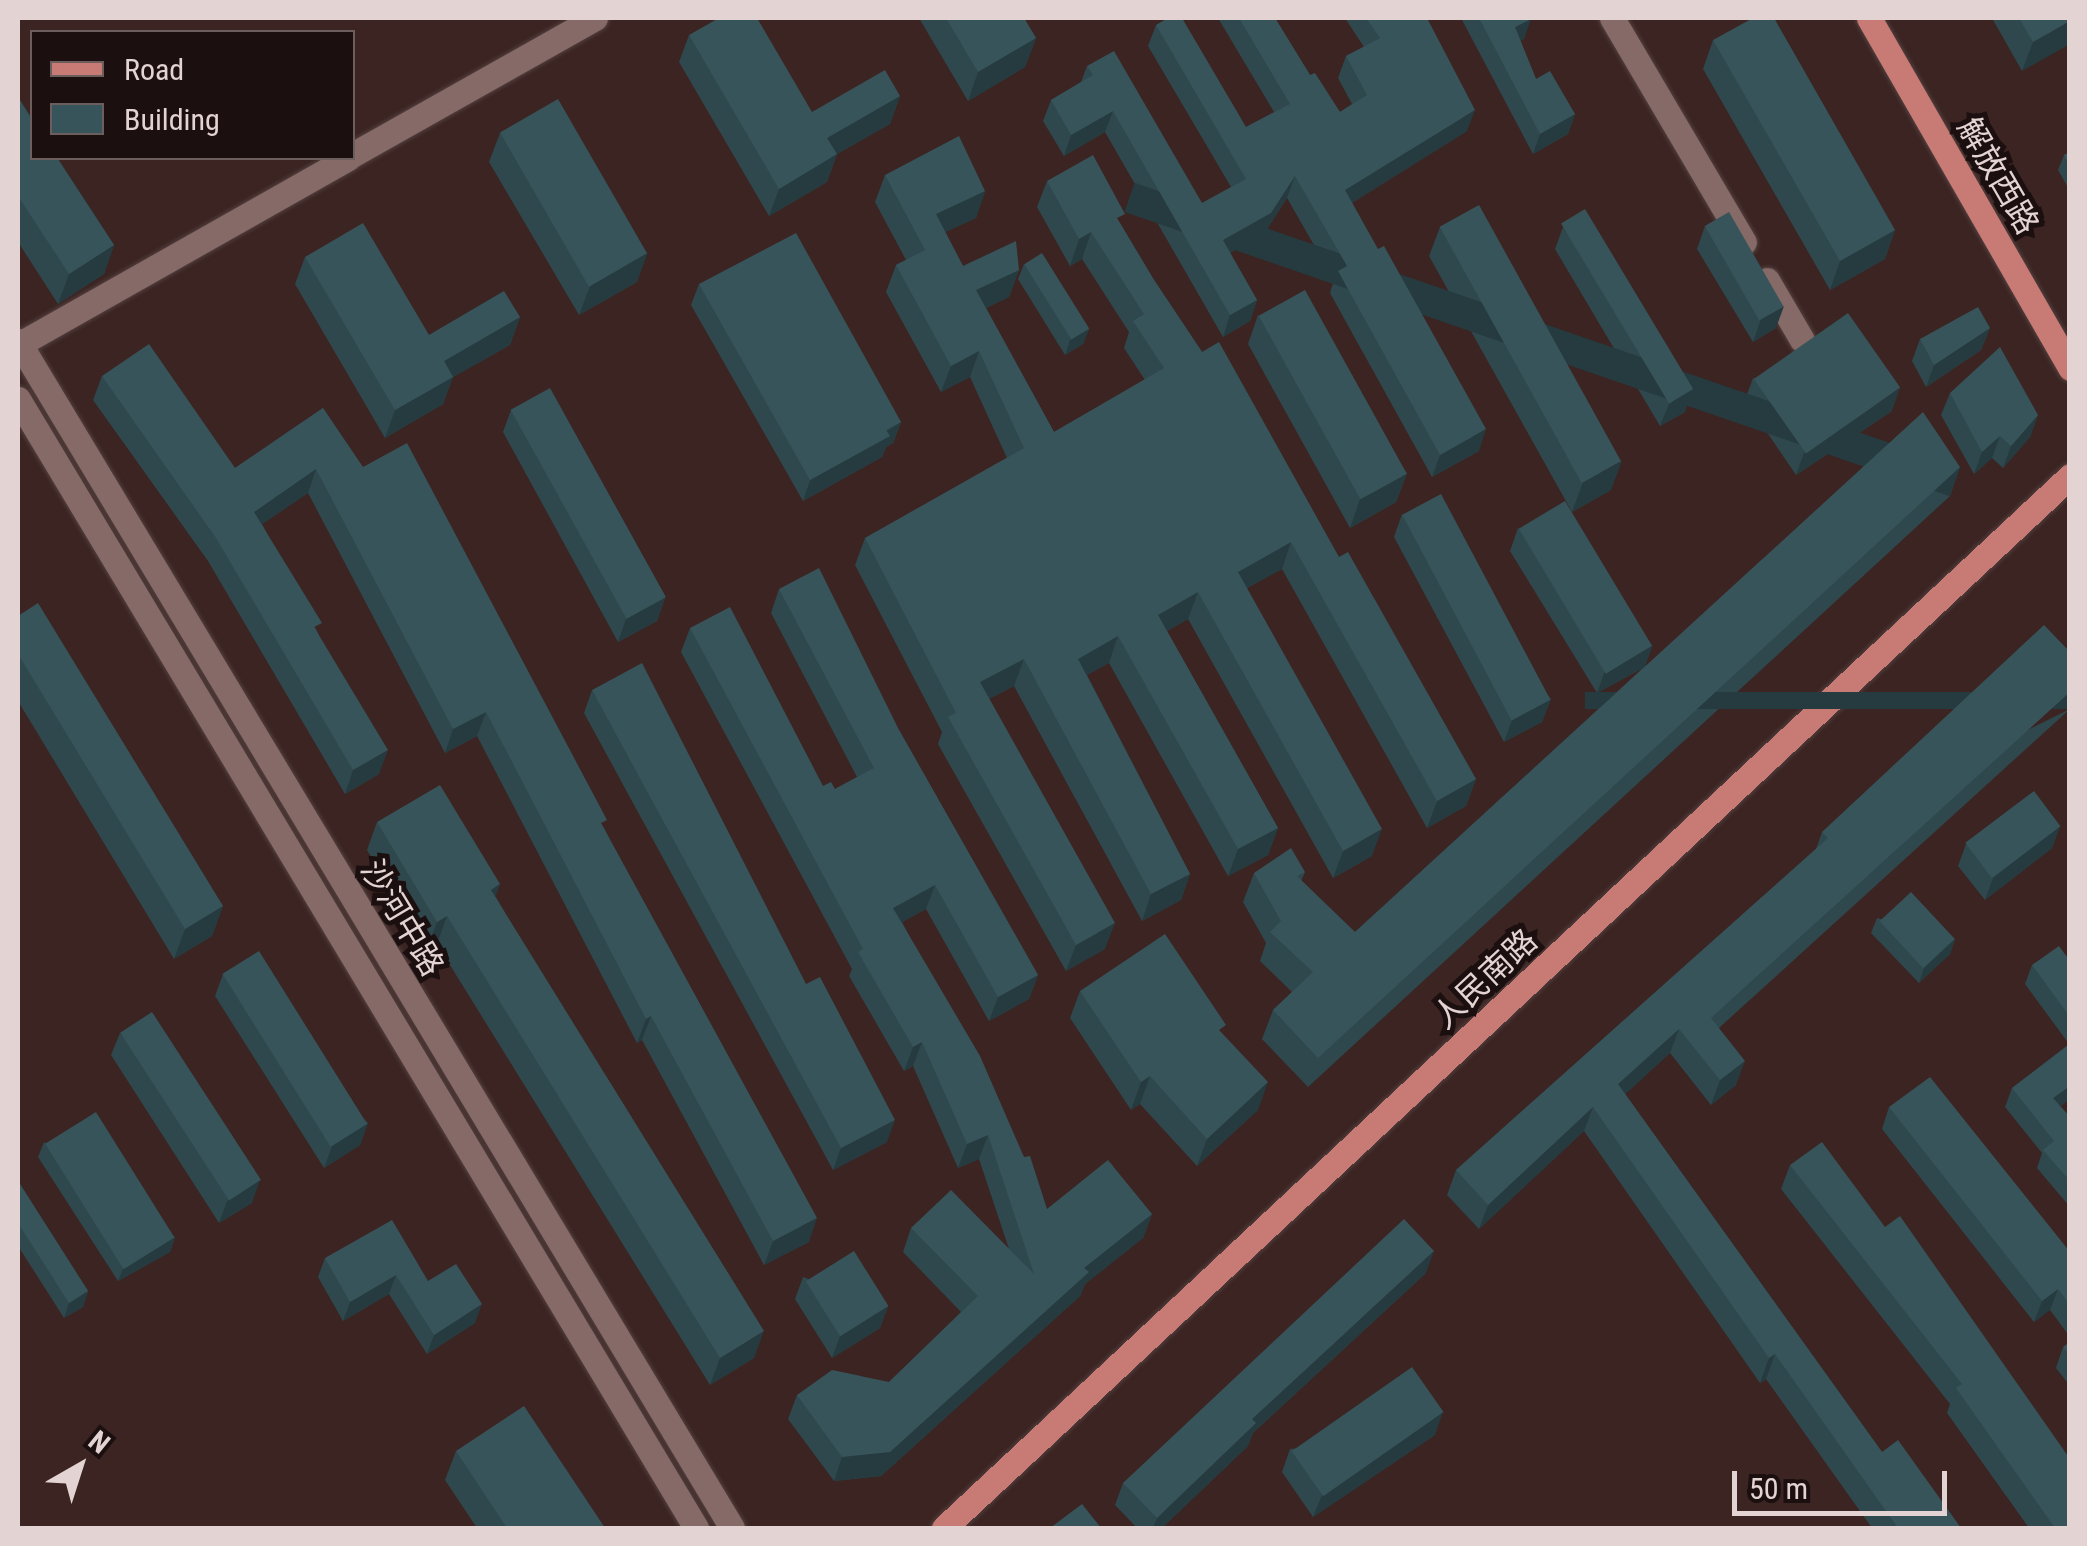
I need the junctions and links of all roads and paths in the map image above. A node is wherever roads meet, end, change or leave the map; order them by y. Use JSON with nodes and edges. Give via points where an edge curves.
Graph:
{"nodes":[{"id":1,"x":595,"y":18,"type":"edge"},
{"id":2,"x":1612,"y":18,"type":"edge"},
{"id":3,"x":1869,"y":18,"type":"edge"},
{"id":4,"x":355,"y":153,"type":"edge"},
{"id":5,"x":343,"y":160,"type":"edge"},
{"id":6,"x":1802,"y":340,"type":"edge"},
{"id":7,"x":18,"y":343,"type":"edge"},
{"id":8,"x":2070,"y":368,"type":"edge"},
{"id":9,"x":18,"y":400,"type":"edge"},
{"id":10,"x":2070,"y":476,"type":"edge"},
{"id":11,"x":696,"y":1528,"type":"edge"},
{"id":12,"x":732,"y":1528,"type":"edge"},
{"id":13,"x":944,"y":1528,"type":"edge"}],
"edges":[{"from":1,"to":4,"type":"street"},
{"from":2,"to":6,"type":"street"},
{"from":3,"to":8,"type":"main road","name":"解放西路"},
{"from":5,"to":7,"type":"street"},
{"from":7,"to":12,"type":"street","name":"沙河中路"},
{"from":9,"to":11,"type":"street","name":"沙河中路"},
{"from":10,"to":13,"type":"main road","name":"人民南路"}]}
